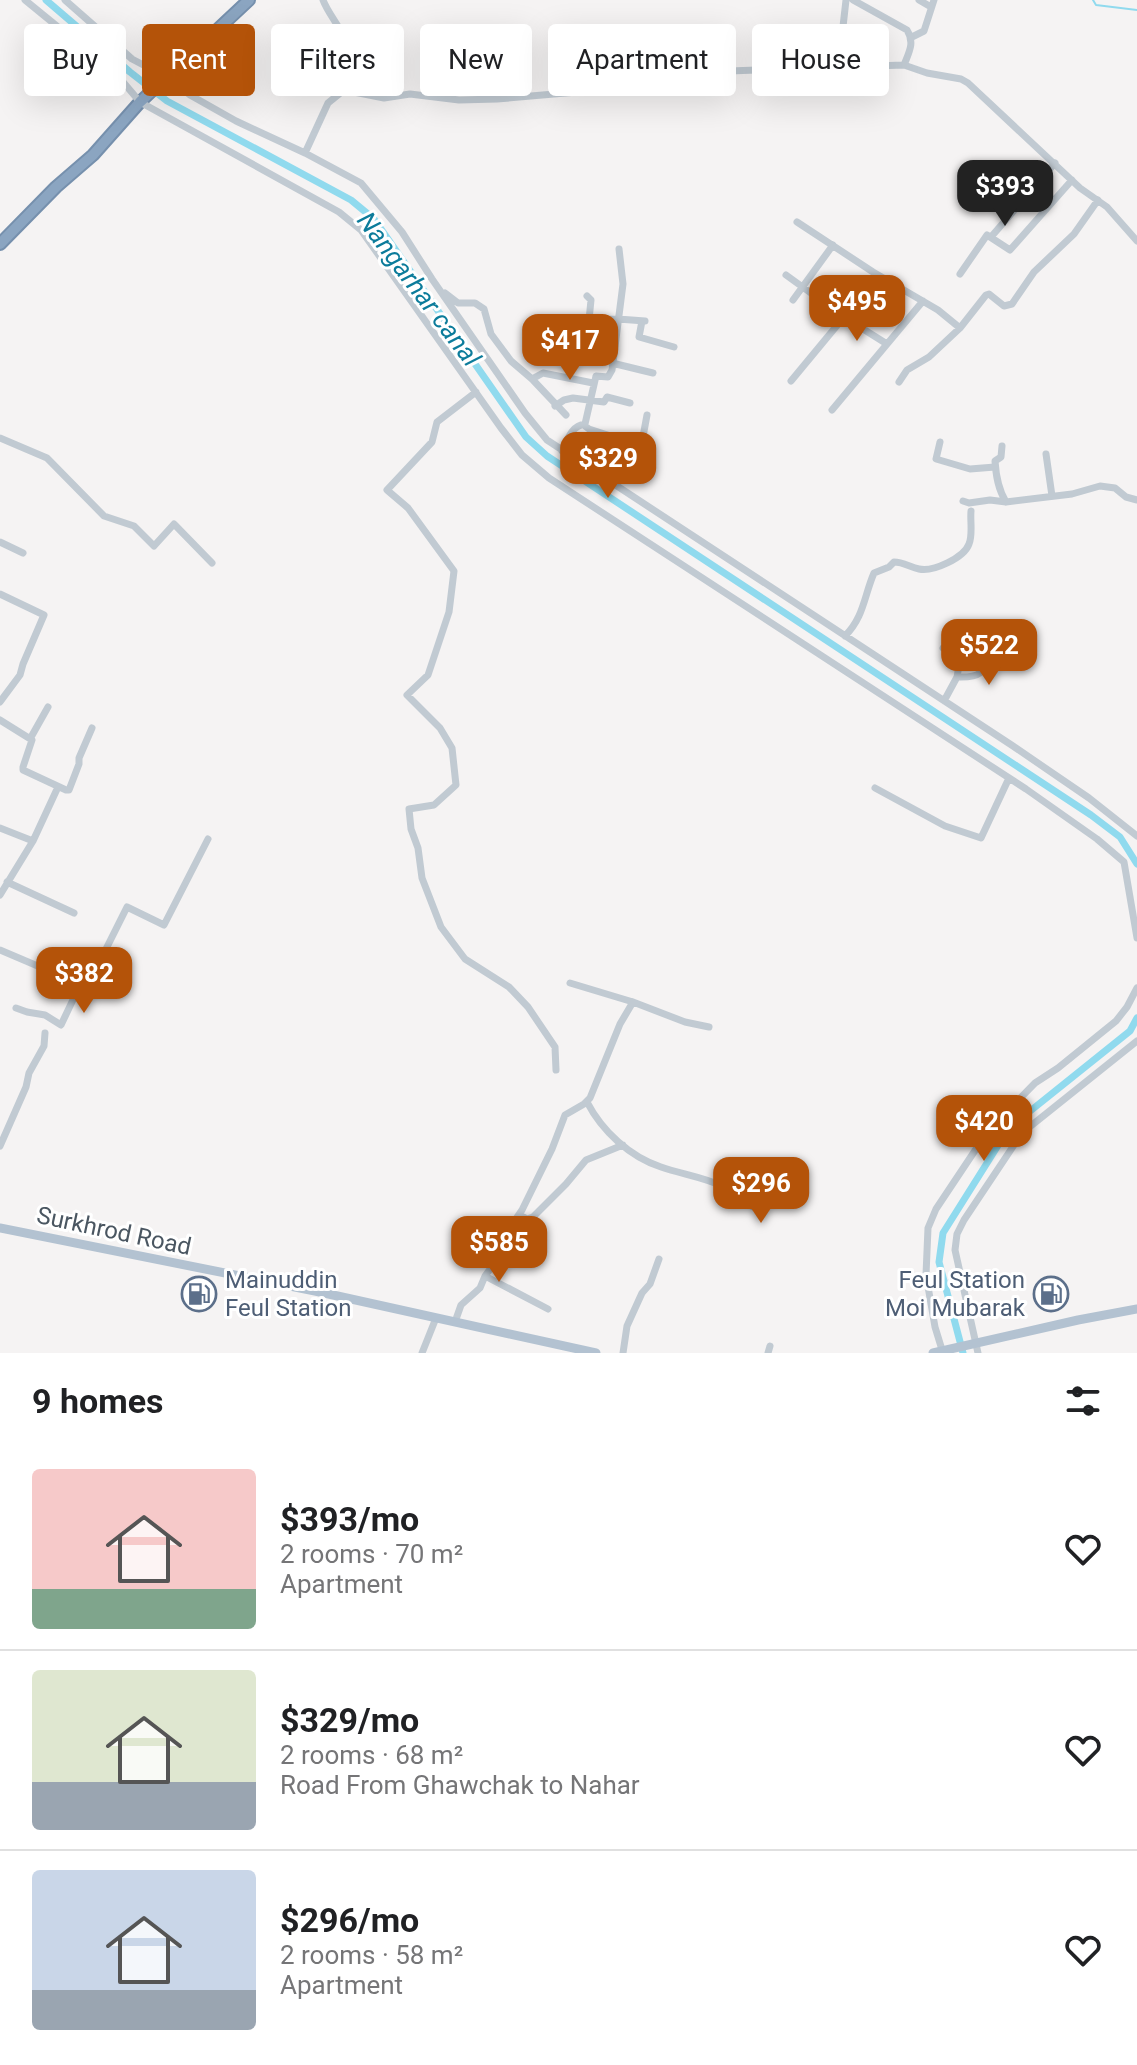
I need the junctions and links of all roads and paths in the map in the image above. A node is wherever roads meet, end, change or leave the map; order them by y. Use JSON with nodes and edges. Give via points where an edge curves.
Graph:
{"nodes":[{"id":1,"x":25,"y":0,"type":"edge"},
{"id":2,"x":65,"y":0,"type":"edge"},
{"id":3,"x":249,"y":0,"type":"edge"},
{"id":4,"x":323,"y":0,"type":"edge"},
{"id":5,"x":846,"y":0,"type":"edge"},
{"id":6,"x":853,"y":0,"type":"edge"},
{"id":7,"x":919,"y":0,"type":"edge"},
{"id":8,"x":932,"y":3,"type":"edge"},
{"id":9,"x":224,"y":24,"type":"edge"},
{"id":10,"x":336,"y":24,"type":"edge"},
{"id":11,"x":843,"y":24,"type":"edge"},
{"id":12,"x":912,"y":37,"type":"junction"},
{"id":13,"x":889,"y":65,"type":"edge"},
{"id":14,"x":904,"y":65,"type":"junction"},
{"id":15,"x":142,"y":66,"type":"edge"},
{"id":16,"x":752,"y":70,"type":"edge"},
{"id":17,"x":404,"y":95,"type":"edge"},
{"id":18,"x":147,"y":96,"type":"edge"},
{"id":19,"x":192,"y":96,"type":"edge"},
{"id":20,"x":337,"y":96,"type":"edge"},
{"id":21,"x":374,"y":96,"type":"edge"},
{"id":22,"x":397,"y":96,"type":"edge"},
{"id":23,"x":140,"y":102,"type":"junction"},
{"id":24,"x":305,"y":153,"type":"junction"},
{"id":25,"x":1055,"y":163,"type":"junction"},
{"id":26,"x":1072,"y":180,"type":"junction"},
{"id":27,"x":1098,"y":200,"type":"junction"},
{"id":28,"x":797,"y":222,"type":"dead end"},
{"id":29,"x":991,"y":237,"type":"junction"},
{"id":30,"x":1137,"y":241,"type":"edge"},
{"id":31,"x":0,"y":244,"type":"edge"},
{"id":32,"x":833,"y":245,"type":"junction"},
{"id":33,"x":619,"y":249,"type":"dead end"},
{"id":34,"x":960,"y":274,"type":"dead end"},
{"id":35,"x":786,"y":275,"type":"dead end"},
{"id":36,"x":803,"y":286,"type":"junction"},
{"id":37,"x":437,"y":287,"type":"junction"},
{"id":38,"x":587,"y":296,"type":"dead end"},
{"id":39,"x":793,"y":300,"type":"dead end"},
{"id":40,"x":923,"y":301,"type":"junction"},
{"id":41,"x":844,"y":317,"type":"junction"},
{"id":42,"x":618,"y":319,"type":"junction"},
{"id":43,"x":960,"y":328,"type":"junction"},
{"id":44,"x":887,"y":344,"type":"junction"},
{"id":45,"x":674,"y":347,"type":"dead end"},
{"id":46,"x":612,"y":363,"type":"junction"},
{"id":47,"x":653,"y":373,"type":"dead end"},
{"id":48,"x":532,"y":379,"type":"junction"},
{"id":49,"x":791,"y":381,"type":"dead end"},
{"id":50,"x":899,"y":382,"type":"dead end"},
{"id":51,"x":593,"y":387,"type":"junction"},
{"id":52,"x":476,"y":392,"type":"junction"},
{"id":53,"x":607,"y":397,"type":"junction"},
{"id":54,"x":590,"y":402,"type":"junction"},
{"id":55,"x":630,"y":403,"type":"dead end"},
{"id":56,"x":555,"y":406,"type":"junction"},
{"id":57,"x":832,"y":410,"type":"dead end"},
{"id":58,"x":566,"y":415,"type":"dead end"},
{"id":59,"x":647,"y":415,"type":"dead end"},
{"id":60,"x":585,"y":424,"type":"junction"},
{"id":61,"x":0,"y":438,"type":"edge"},
{"id":62,"x":940,"y":442,"type":"dead end"},
{"id":63,"x":1002,"y":446,"type":"dead end"},
{"id":64,"x":633,"y":449,"type":"junction"},
{"id":65,"x":562,"y":451,"type":"junction"},
{"id":66,"x":1046,"y":454,"type":"dead end"},
{"id":67,"x":642,"y":455,"type":"dead end"},
{"id":68,"x":995,"y":467,"type":"junction"},
{"id":69,"x":1052,"y":496,"type":"junction"},
{"id":70,"x":1137,"y":500,"type":"edge"},
{"id":71,"x":963,"y":501,"type":"dead end"},
{"id":72,"x":1006,"y":502,"type":"junction"},
{"id":73,"x":971,"y":511,"type":"dead end"},
{"id":74,"x":0,"y":542,"type":"edge"},
{"id":75,"x":23,"y":553,"type":"dead end"},
{"id":76,"x":212,"y":563,"type":"dead end"},
{"id":77,"x":0,"y":594,"type":"edge"},
{"id":78,"x":845,"y":636,"type":"junction"},
{"id":79,"x":991,"y":644,"type":"dead end"},
{"id":80,"x":943,"y":648,"type":"dead end"},
{"id":81,"x":957,"y":677,"type":"junction"},
{"id":82,"x":944,"y":701,"type":"junction"},
{"id":83,"x":0,"y":702,"type":"edge"},
{"id":84,"x":48,"y":707,"type":"dead end"},
{"id":85,"x":0,"y":720,"type":"edge"},
{"id":86,"x":92,"y":728,"type":"dead end"},
{"id":87,"x":30,"y":739,"type":"junction"},
{"id":88,"x":1009,"y":778,"type":"junction"},
{"id":89,"x":58,"y":787,"type":"junction"},
{"id":90,"x":875,"y":788,"type":"dead end"},
{"id":91,"x":0,"y":828,"type":"edge"},
{"id":92,"x":1137,"y":836,"type":"edge"},
{"id":93,"x":208,"y":839,"type":"dead end"},
{"id":94,"x":33,"y":841,"type":"junction"},
{"id":95,"x":7,"y":882,"type":"junction"},
{"id":96,"x":0,"y":895,"type":"edge"},
{"id":97,"x":74,"y":913,"type":"dead end"},
{"id":98,"x":1137,"y":938,"type":"edge"},
{"id":99,"x":0,"y":950,"type":"edge"},
{"id":100,"x":570,"y":983,"type":"dead end"},
{"id":101,"x":80,"y":985,"type":"junction"},
{"id":102,"x":1137,"y":988,"type":"edge"},
{"id":103,"x":633,"y":1002,"type":"junction"},
{"id":104,"x":16,"y":1008,"type":"dead end"},
{"id":105,"x":709,"y":1027,"type":"dead end"},
{"id":106,"x":45,"y":1033,"type":"dead end"},
{"id":107,"x":1137,"y":1041,"type":"edge"},
{"id":108,"x":556,"y":1070,"type":"dead end"},
{"id":109,"x":587,"y":1102,"type":"junction"},
{"id":110,"x":623,"y":1145,"type":"junction"},
{"id":111,"x":0,"y":1146,"type":"edge"},
{"id":112,"x":773,"y":1184,"type":"dead end"},
{"id":113,"x":520,"y":1215,"type":"junction"},
{"id":114,"x":0,"y":1228,"type":"edge"},
{"id":115,"x":504,"y":1245,"type":"junction"},
{"id":116,"x":659,"y":1259,"type":"dead end"},
{"id":117,"x":530,"y":1263,"type":"dead end"},
{"id":118,"x":485,"y":1276,"type":"junction"},
{"id":119,"x":548,"y":1309,"type":"dead end"},
{"id":120,"x":1137,"y":1309,"type":"edge"},
{"id":121,"x":436,"y":1318,"type":"junction"},
{"id":122,"x":455,"y":1322,"type":"junction"},
{"id":123,"x":977,"y":1348,"type":"edge"},
{"id":124,"x":939,"y":1352,"type":"edge"},
{"id":125,"x":422,"y":1353,"type":"edge"},
{"id":126,"x":596,"y":1353,"type":"edge"},
{"id":127,"x":623,"y":1353,"type":"edge"}],
"edges":[{"from":1,"to":23,"type":"street","via":[[118,76]]},
{"from":2,"to":15,"type":"street"},
{"from":3,"to":9,"type":"highway"},
{"from":4,"to":10,"type":"street"},
{"from":5,"to":11,"type":"street"},
{"from":6,"to":12,"type":"street"},
{"from":7,"to":8,"type":"street"},
{"from":8,"to":12,"type":"street","via":[[924,31]]},
{"from":12,"to":14,"type":"street"},
{"from":13,"to":14,"type":"street"},
{"from":14,"to":25,"type":"street","via":[[968,83]]},
{"from":16,"to":17,"type":"street","via":[[497,99]]},
{"from":18,"to":23,"type":"highway"},
{"from":19,"to":24,"type":"street"},
{"from":20,"to":24,"type":"street","via":[[328,103]]},
{"from":21,"to":22,"type":"street"},
{"from":23,"to":31,"type":"highway"},
{"from":23,"to":52,"type":"street","via":[[339,212],[361,230]]},
{"from":24,"to":37,"type":"street","via":[[361,183],[402,232]]},
{"from":25,"to":26,"type":"street"},
{"from":25,"to":29,"type":"street"},
{"from":26,"to":27,"type":"street"},
{"from":26,"to":29,"type":"street","via":[[1010,250]]},
{"from":27,"to":30,"type":"street"},
{"from":27,"to":43,"type":"street","via":[[1012,304],[1004,306],[986,295]]},
{"from":28,"to":32,"type":"street"},
{"from":29,"to":34,"type":"street","via":[[987,235]]},
{"from":32,"to":36,"type":"street"},
{"from":32,"to":40,"type":"street"},
{"from":33,"to":42,"type":"street","via":[[623,284]]},
{"from":35,"to":36,"type":"street"},
{"from":36,"to":39,"type":"street"},
{"from":36,"to":41,"type":"street"},
{"from":37,"to":48,"type":"street","via":[[458,303],[484,309],[491,334]]},
{"from":37,"to":65,"type":"street","via":[[525,413]]},
{"from":38,"to":42,"type":"street","via":[[589,320]]},
{"from":40,"to":43,"type":"street"},
{"from":40,"to":44,"type":"street"},
{"from":41,"to":44,"type":"street"},
{"from":41,"to":49,"type":"street"},
{"from":42,"to":45,"type":"street","via":[[644,321],[639,337]]},
{"from":42,"to":46,"type":"street"},
{"from":43,"to":50,"type":"street"},
{"from":44,"to":57,"type":"street"},
{"from":46,"to":47,"type":"street"},
{"from":46,"to":51,"type":"street","via":[[608,377],[596,376]]},
{"from":48,"to":51,"type":"street","via":[[543,373]]},
{"from":48,"to":56,"type":"street"},
{"from":51,"to":53,"type":"street"},
{"from":51,"to":54,"type":"street"},
{"from":52,"to":88,"type":"street","via":[[522,455],[549,478]]},
{"from":52,"to":108,"type":"street","via":[[437,422],[432,442],[387,490],[408,508],[454,571],[449,612],[428,675],[407,695],[452,748],[456,785],[434,805],[409,809],[411,829],[441,927],[465,959],[509,987],[528,1007],[555,1047]]},
{"from":53,"to":54,"type":"street"},
{"from":53,"to":55,"type":"street"},
{"from":54,"to":56,"type":"street","via":[[573,398]]},
{"from":54,"to":60,"type":"street"},
{"from":56,"to":58,"type":"street"},
{"from":59,"to":64,"type":"street","via":[[641,445]]},
{"from":60,"to":64,"type":"street"},
{"from":60,"to":65,"type":"street","via":[[573,429]]},
{"from":61,"to":76,"type":"street","via":[[47,458],[104,516],[134,526],[154,546],[174,524]]},
{"from":62,"to":68,"type":"street","via":[[936,459],[970,469]]},
{"from":63,"to":68,"type":"street"},
{"from":64,"to":67,"type":"street"},
{"from":65,"to":78,"type":"street"},
{"from":66,"to":69,"type":"street"},
{"from":68,"to":72,"type":"street"},
{"from":69,"to":70,"type":"street","via":[[1100,486]]},
{"from":69,"to":72,"type":"street"},
{"from":71,"to":72,"type":"street"},
{"from":73,"to":78,"type":"street","via":[[969,546],[960,555],[938,567],[920,570],[894,562],[874,573],[861,614]]},
{"from":74,"to":75,"type":"street"},
{"from":77,"to":83,"type":"street","via":[[44,615],[20,675]]},
{"from":78,"to":82,"type":"street"},
{"from":79,"to":81,"type":"street","via":[[979,675]]},
{"from":80,"to":81,"type":"street","via":[[961,654]]},
{"from":81,"to":82,"type":"street"},
{"from":82,"to":92,"type":"street"},
{"from":84,"to":87,"type":"street"},
{"from":85,"to":87,"type":"street"},
{"from":86,"to":89,"type":"street","via":[[69,790]]},
{"from":87,"to":89,"type":"street","via":[[22,768]]},
{"from":88,"to":90,"type":"street","via":[[981,838],[945,826]]},
{"from":88,"to":98,"type":"street","via":[[1124,862]]},
{"from":89,"to":94,"type":"street"},
{"from":91,"to":94,"type":"street"},
{"from":93,"to":101,"type":"street","via":[[165,923],[127,907],[87,987]]},
{"from":94,"to":95,"type":"street"},
{"from":95,"to":96,"type":"street"},
{"from":95,"to":97,"type":"street"},
{"from":99,"to":101,"type":"street"},
{"from":100,"to":103,"type":"street"},
{"from":101,"to":104,"type":"street","via":[[61,1025]]},
{"from":102,"to":124,"type":"street","via":[[1116,1021],[1035,1083],[988,1131],[936,1209],[928,1228],[926,1275]]},
{"from":103,"to":105,"type":"street"},
{"from":103,"to":109,"type":"street"},
{"from":106,"to":111,"type":"street"},
{"from":107,"to":123,"type":"street","via":[[1022,1133],[964,1220],[955,1250]]},
{"from":109,"to":110,"type":"street"},
{"from":109,"to":113,"type":"street","via":[[565,1115]]},
{"from":110,"to":112,"type":"street","via":[[641,1159],[722,1186],[761,1210]]},
{"from":110,"to":113,"type":"street","via":[[586,1160],[533,1217]]},
{"from":113,"to":115,"type":"street"},
{"from":114,"to":121,"type":"main road","name":"Surkhrod Road"},
{"from":115,"to":117,"type":"street"},
{"from":115,"to":118,"type":"street"},
{"from":116,"to":127,"type":"street","via":[[627,1326]]},
{"from":118,"to":119,"type":"street"},
{"from":118,"to":122,"type":"street","via":[[461,1305]]},
{"from":120,"to":123,"type":"main road"},
{"from":121,"to":122,"type":"main road","name":"Surkhrod Road"},
{"from":121,"to":125,"type":"street"},
{"from":122,"to":126,"type":"main road","name":"Surkhrod Road"},
{"from":123,"to":124,"type":"main road"}]}
